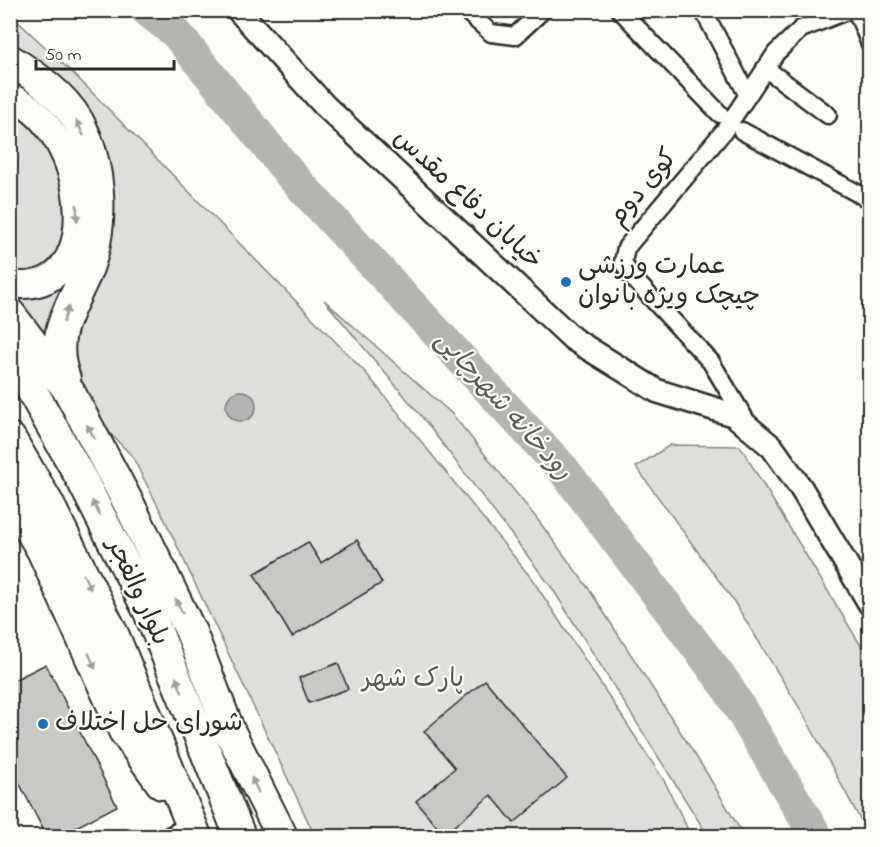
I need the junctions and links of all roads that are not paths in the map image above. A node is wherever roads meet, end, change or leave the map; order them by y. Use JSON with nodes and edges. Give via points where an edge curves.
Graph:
{"nodes":[{"id":1,"x":238,"y":10,"type":"edge"},
{"id":2,"x":465,"y":10,"type":"edge"},
{"id":3,"x":543,"y":10,"type":"edge"},
{"id":4,"x":620,"y":10,"type":"edge"},
{"id":5,"x":703,"y":10,"type":"edge"},
{"id":6,"x":849,"y":10,"type":"edge"},
{"id":7,"x":856,"y":10,"type":"edge"},
{"id":8,"x":870,"y":44,"type":"edge"},
{"id":9,"x":10,"y":60,"type":"edge"},
{"id":10,"x":765,"y":68,"type":"junction"},
{"id":11,"x":747,"y":94,"type":"junction"},
{"id":12,"x":10,"y":97,"type":"edge"},
{"id":13,"x":828,"y":115,"type":"dead end"},
{"id":14,"x":730,"y":123,"type":"junction"},
{"id":15,"x":870,"y":200,"type":"edge"},
{"id":16,"x":10,"y":284,"type":"edge"},
{"id":17,"x":10,"y":314,"type":"edge"},
{"id":18,"x":10,"y":358,"type":"edge"},
{"id":19,"x":69,"y":391,"type":"junction"},
{"id":20,"x":751,"y":430,"type":"junction"},
{"id":21,"x":10,"y":438,"type":"edge"},
{"id":22,"x":10,"y":496,"type":"edge"},
{"id":23,"x":870,"y":604,"type":"edge"},
{"id":24,"x":186,"y":832,"type":"edge"},
{"id":25,"x":240,"y":837,"type":"edge"},
{"id":26,"x":282,"y":837,"type":"edge"}],
"edges":[{"from":1,"to":20,"type":"street","name":"خیابان دفاع مقدس","via":[[324,105],[573,339],[657,391],[734,415]]},
{"from":2,"to":3,"type":"street","via":[[491,33],[514,36]]},
{"from":4,"to":14,"type":"street"},
{"from":5,"to":11,"type":"street"},
{"from":6,"to":10,"type":"street","via":[[801,30],[776,52]]},
{"from":7,"to":8,"type":"street"},
{"from":19,"to":9,"type":"highway","one_way":true,"via":[[58,340],[97,237],[96,185],[89,148],[77,120],[44,84]]},
{"from":10,"to":11,"type":"street"},
{"from":10,"to":13,"type":"street"},
{"from":11,"to":14,"type":"street"},
{"from":12,"to":16,"type":"main road","one_way":true,"via":[[40,117],[64,148],[75,184],[78,212],[72,253],[59,271],[38,283]]},
{"from":14,"to":15,"type":"street"},
{"from":14,"to":20,"type":"street","name":"کوی دوم","via":[[626,248],[623,262],[630,275],[711,362]]},
{"from":17,"to":19,"type":"highway"},
{"from":25,"to":18,"type":"highway","name":"بلوار والفجر","one_way":true,"via":[[149,612],[77,472]]},
{"from":26,"to":19,"type":"highway","one_way":true,"via":[[229,730],[187,622]]},
{"from":20,"to":23,"type":"street","name":"خیابان دفاع مقدس","via":[[772,447],[801,488]]},
{"from":21,"to":24,"type":"highway","name":"بلوار والفجر","one_way":true,"via":[[48,503],[114,636]]},
{"from":22,"to":24,"type":"highway","one_way":true,"via":[[42,550],[124,731]]}]}
